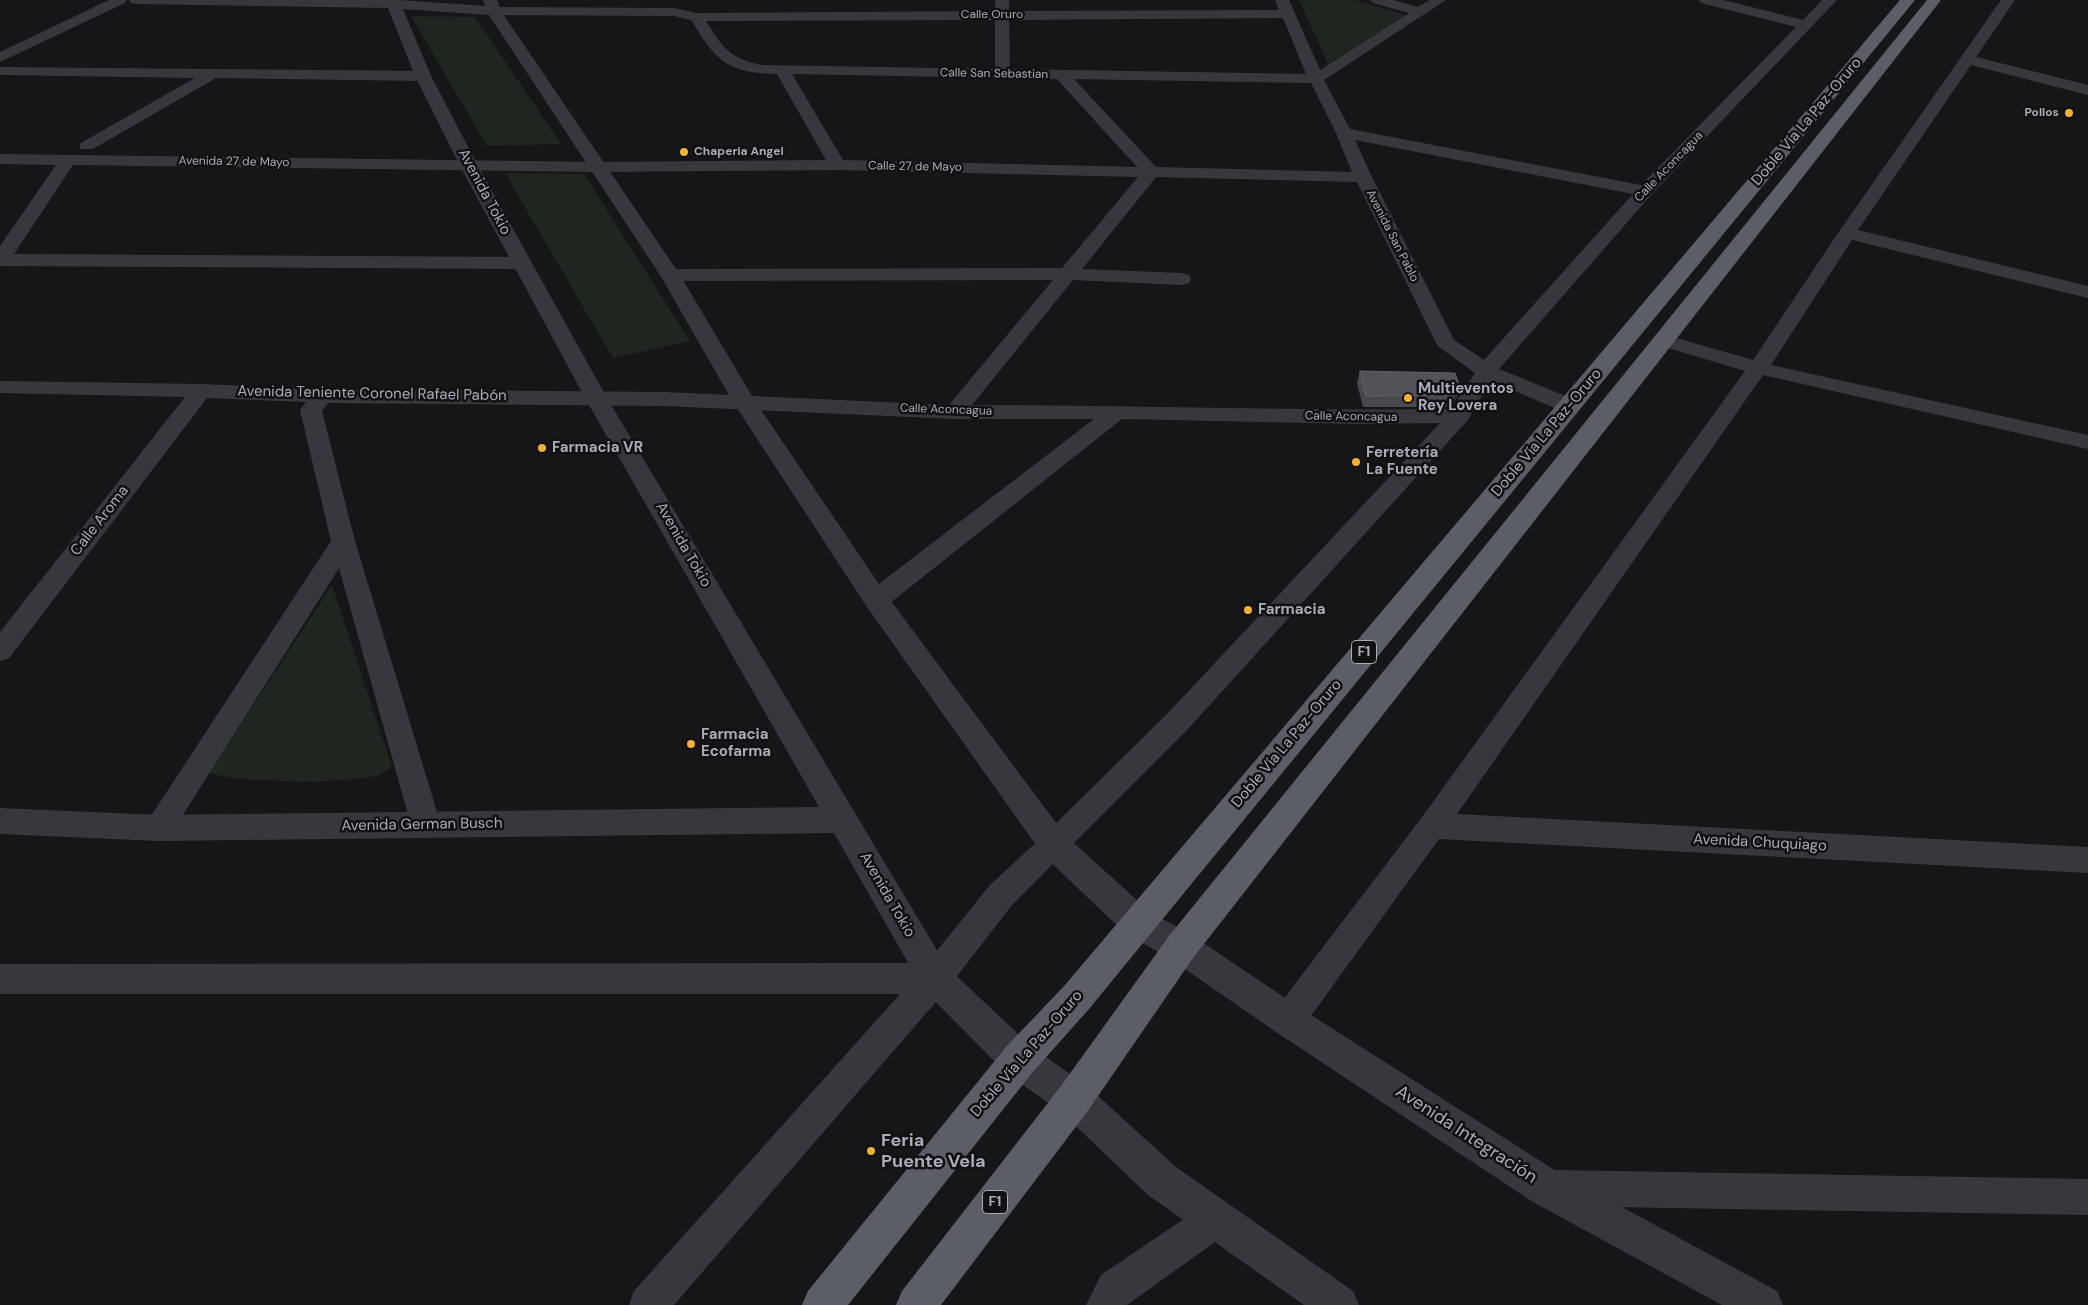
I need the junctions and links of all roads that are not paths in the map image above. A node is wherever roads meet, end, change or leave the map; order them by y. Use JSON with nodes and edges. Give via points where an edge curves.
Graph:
{"nodes":[{"id":1,"x":120,"y":0,"type":"edge"},
{"id":2,"x":136,"y":0,"type":"edge"},
{"id":3,"x":170,"y":0,"type":"edge"},
{"id":4,"x":1002,"y":0,"type":"edge"},
{"id":5,"x":1378,"y":0,"type":"edge"},
{"id":6,"x":1439,"y":0,"type":"edge"},
{"id":7,"x":1706,"y":0,"type":"edge"},
{"id":8,"x":1830,"y":0,"type":"edge"},
{"id":9,"x":1908,"y":0,"type":"edge"},
{"id":10,"x":1934,"y":0,"type":"edge"},
{"id":11,"x":2008,"y":0,"type":"edge"},
{"id":12,"x":251,"y":1,"type":"edge"},
{"id":13,"x":392,"y":2,"type":"edge"},
{"id":14,"x":492,"y":5,"type":"edge"},
{"id":15,"x":626,"y":6,"type":"edge"},
{"id":16,"x":1286,"y":7,"type":"edge"},
{"id":17,"x":1420,"y":12,"type":"junction"},
{"id":18,"x":1001,"y":16,"type":"junction"},
{"id":19,"x":696,"y":17,"type":"junction"},
{"id":20,"x":1807,"y":25,"type":"junction"},
{"id":21,"x":0,"y":58,"type":"edge"},
{"id":22,"x":1966,"y":59,"type":"junction"},
{"id":23,"x":0,"y":71,"type":"edge"},
{"id":24,"x":783,"y":71,"type":"junction"},
{"id":25,"x":211,"y":74,"type":"junction"},
{"id":26,"x":1003,"y":74,"type":"junction"},
{"id":27,"x":1062,"y":75,"type":"junction"},
{"id":28,"x":423,"y":76,"type":"junction"},
{"id":29,"x":1316,"y":79,"type":"junction"},
{"id":30,"x":2088,"y":90,"type":"edge"},
{"id":31,"x":1344,"y":133,"type":"junction"},
{"id":32,"x":0,"y":146,"type":"edge"},
{"id":33,"x":87,"y":146,"type":"junction"},
{"id":34,"x":465,"y":157,"type":"junction"},
{"id":35,"x":0,"y":159,"type":"edge"},
{"id":36,"x":68,"y":160,"type":"junction"},
{"id":37,"x":836,"y":165,"type":"junction"},
{"id":38,"x":598,"y":168,"type":"junction"},
{"id":39,"x":1152,"y":172,"type":"junction"},
{"id":40,"x":1363,"y":177,"type":"junction"},
{"id":41,"x":1646,"y":191,"type":"junction"},
{"id":42,"x":1847,"y":233,"type":"junction"},
{"id":43,"x":0,"y":259,"type":"edge"},
{"id":44,"x":522,"y":264,"type":"junction"},
{"id":45,"x":1067,"y":274,"type":"junction"},
{"id":46,"x":670,"y":275,"type":"junction"},
{"id":47,"x":1182,"y":279,"type":"dead end"},
{"id":48,"x":2088,"y":292,"type":"edge"},
{"id":49,"x":1662,"y":340,"type":"junction"},
{"id":50,"x":1758,"y":368,"type":"junction"},
{"id":51,"x":1486,"y":371,"type":"junction"},
{"id":52,"x":0,"y":387,"type":"edge"},
{"id":53,"x":201,"y":390,"type":"junction"},
{"id":54,"x":322,"y":396,"type":"junction"},
{"id":55,"x":596,"y":398,"type":"junction"},
{"id":56,"x":744,"y":402,"type":"junction"},
{"id":57,"x":1570,"y":406,"type":"junction"},
{"id":58,"x":955,"y":412,"type":"junction"},
{"id":59,"x":1117,"y":412,"type":"junction"},
{"id":60,"x":1459,"y":416,"type":"junction"},
{"id":61,"x":2088,"y":442,"type":"edge"},
{"id":62,"x":343,"y":541,"type":"junction"},
{"id":63,"x":876,"y":600,"type":"junction"},
{"id":64,"x":0,"y":651,"type":"edge"},
{"id":65,"x":844,"y":820,"type":"junction"},
{"id":66,"x":0,"y":821,"type":"edge"},
{"id":67,"x":426,"y":825,"type":"junction"},
{"id":68,"x":1432,"y":826,"type":"junction"},
{"id":69,"x":159,"y":828,"type":"junction"},
{"id":70,"x":1054,"y":845,"type":"junction"},
{"id":71,"x":2088,"y":860,"type":"edge"},
{"id":72,"x":1138,"y":923,"type":"junction"},
{"id":73,"x":1181,"y":947,"type":"junction"},
{"id":74,"x":935,"y":978,"type":"junction"},
{"id":75,"x":0,"y":979,"type":"edge"},
{"id":76,"x":1288,"y":1020,"type":"junction"},
{"id":77,"x":1020,"y":1060,"type":"junction"},
{"id":78,"x":1074,"y":1099,"type":"junction"},
{"id":79,"x":1547,"y":1188,"type":"junction"},
{"id":80,"x":2088,"y":1197,"type":"edge"},
{"id":81,"x":1216,"y":1219,"type":"junction"},
{"id":82,"x":648,"y":1305,"type":"edge"},
{"id":83,"x":822,"y":1305,"type":"edge"},
{"id":84,"x":916,"y":1305,"type":"edge"},
{"id":85,"x":1105,"y":1305,"type":"edge"},
{"id":86,"x":1340,"y":1305,"type":"edge"},
{"id":87,"x":1763,"y":1305,"type":"edge"}],
"edges":[{"from":1,"to":21,"type":"street"},
{"from":2,"to":3,"type":"street"},
{"from":3,"to":12,"type":"street"},
{"from":4,"to":18,"type":"street"},
{"from":5,"to":17,"type":"street"},
{"from":6,"to":17,"type":"street"},
{"from":7,"to":20,"type":"street"},
{"from":8,"to":20,"type":"street","name":"Calle Aconcagua"},
{"from":9,"to":57,"type":"highway","name":"Doble Vía La Paz-Oruro","number":"F1"},
{"from":10,"to":49,"type":"highway","name":"Doble Vía La Paz-Oruro","number":"F1"},
{"from":11,"to":22,"type":"street"},
{"from":12,"to":13,"type":"street"},
{"from":13,"to":14,"type":"street"},
{"from":13,"to":28,"type":"street","name":"Avenida Tokio"},
{"from":14,"to":15,"type":"street","name":"Calle Oruro"},
{"from":14,"to":38,"type":"street"},
{"from":15,"to":19,"type":"street","name":"Calle Oruro"},
{"from":16,"to":18,"type":"street","name":"Calle Oruro"},
{"from":16,"to":29,"type":"street","name":"Avenida San Pablo"},
{"from":17,"to":29,"type":"street"},
{"from":18,"to":19,"type":"street","name":"Calle Oruro"},
{"from":18,"to":26,"type":"street"},
{"from":19,"to":24,"type":"street","name":"Calle San Sebastian","via":[[725,59],[746,67]]},
{"from":20,"to":41,"type":"street","name":"Calle Aconcagua"},
{"from":22,"to":30,"type":"street"},
{"from":22,"to":42,"type":"street"},
{"from":23,"to":25,"type":"street"},
{"from":24,"to":26,"type":"street","name":"Calle San Sebastian"},
{"from":24,"to":37,"type":"street"},
{"from":25,"to":28,"type":"street"},
{"from":25,"to":33,"type":"street"},
{"from":26,"to":27,"type":"street","name":"Calle San Sebastian"},
{"from":27,"to":29,"type":"street","name":"Calle San Sebastian"},
{"from":27,"to":39,"type":"street"},
{"from":28,"to":34,"type":"street","name":"Avenida Tokio"},
{"from":29,"to":31,"type":"street","name":"Avenida San Pablo"},
{"from":31,"to":40,"type":"street","name":"Avenida San Pablo"},
{"from":31,"to":41,"type":"street"},
{"from":32,"to":33,"type":"street","name":"Avenida 27 de Mayo"},
{"from":33,"to":34,"type":"street","name":"Avenida 27 de Mayo"},
{"from":34,"to":36,"type":"street","name":"Avenida 27 de Mayo"},
{"from":34,"to":38,"type":"street","name":"Calle 27 de Mayo"},
{"from":34,"to":44,"type":"street","name":"Avenida Tokio"},
{"from":35,"to":36,"type":"street","name":"Avenida 27 de Mayo"},
{"from":36,"to":43,"type":"street"},
{"from":37,"to":38,"type":"street","name":"Calle 27 de Mayo"},
{"from":37,"to":39,"type":"street","name":"Calle 27 de Mayo"},
{"from":38,"to":46,"type":"street"},
{"from":39,"to":40,"type":"street","name":"Calle 27 de Mayo"},
{"from":39,"to":45,"type":"street"},
{"from":40,"to":51,"type":"street","name":"Avenida San Pablo","via":[[1446,344]]},
{"from":41,"to":51,"type":"street","name":"Calle Aconcagua"},
{"from":42,"to":48,"type":"street"},
{"from":42,"to":50,"type":"street"},
{"from":43,"to":44,"type":"street"},
{"from":44,"to":55,"type":"street","name":"Avenida Tokio"},
{"from":45,"to":46,"type":"street"},
{"from":45,"to":47,"type":"street"},
{"from":45,"to":58,"type":"street"},
{"from":46,"to":56,"type":"street"},
{"from":49,"to":50,"type":"street"},
{"from":49,"to":73,"type":"highway","name":"Doble Vía La Paz-Oruro","number":"F1"},
{"from":50,"to":61,"type":"street"},
{"from":50,"to":68,"type":"street"},
{"from":51,"to":57,"type":"street","name":"Avenida San Pablo"},
{"from":51,"to":60,"type":"street","name":"Calle Aconcagua"},
{"from":52,"to":53,"type":"street","name":"Avenida Teniente Coronel Rafael Pabón"},
{"from":53,"to":54,"type":"street","name":"Avenida Teniente Coronel Rafael Pabón"},
{"from":53,"to":64,"type":"street","name":"Calle Aroma"},
{"from":54,"to":55,"type":"street","name":"Avenida Teniente Coronel Rafael Pabón"},
{"from":54,"to":62,"type":"street","via":[[310,410]]},
{"from":55,"to":56,"type":"street","name":"Avenida Teniente Coronel Rafael Pabón"},
{"from":55,"to":65,"type":"street","name":"Avenida Tokio"},
{"from":56,"to":58,"type":"street","name":"Calle Aconcagua"},
{"from":56,"to":63,"type":"street"},
{"from":57,"to":72,"type":"highway","name":"Doble Vía La Paz-Oruro","number":"F1"},
{"from":58,"to":59,"type":"street","name":"Calle Aconcagua"},
{"from":59,"to":60,"type":"street","name":"Calle Aconcagua"},
{"from":59,"to":63,"type":"street"},
{"from":60,"to":70,"type":"street","via":[[1178,721]]},
{"from":62,"to":67,"type":"street"},
{"from":62,"to":69,"type":"street"},
{"from":63,"to":70,"type":"street"},
{"from":65,"to":67,"type":"street","name":"Avenida German Busch"},
{"from":65,"to":74,"type":"street","name":"Avenida Tokio"},
{"from":66,"to":69,"type":"street","name":"Avenida German Busch"},
{"from":67,"to":69,"type":"street","name":"Avenida German Busch"},
{"from":68,"to":71,"type":"street","name":"Avenida Chuquiago"},
{"from":68,"to":76,"type":"street"},
{"from":70,"to":72,"type":"street"},
{"from":70,"to":74,"type":"street","via":[[1001,895]]},
{"from":72,"to":73,"type":"street"},
{"from":72,"to":77,"type":"highway","name":"Doble Vía La Paz-Oruro","number":"F1"},
{"from":73,"to":76,"type":"street","name":"Avenida Integración"},
{"from":73,"to":78,"type":"highway","name":"Doble Vía La Paz-Oruro","number":"F1"},
{"from":74,"to":75,"type":"street"},
{"from":74,"to":77,"type":"street","name":"Avenida Tokio"},
{"from":74,"to":82,"type":"street"},
{"from":76,"to":79,"type":"street","name":"Avenida Integración"},
{"from":77,"to":78,"type":"street"},
{"from":77,"to":83,"type":"highway","name":"Doble Vía La Paz-Oruro","number":"F1"},
{"from":78,"to":81,"type":"street","via":[[1162,1181]]},
{"from":78,"to":84,"type":"highway","name":"Doble Vía La Paz-Oruro","number":"F1"},
{"from":79,"to":80,"type":"street"},
{"from":79,"to":87,"type":"street","name":"Avenida Integración"},
{"from":81,"to":85,"type":"street","via":[[1115,1289]]},
{"from":81,"to":86,"type":"street"}]}
